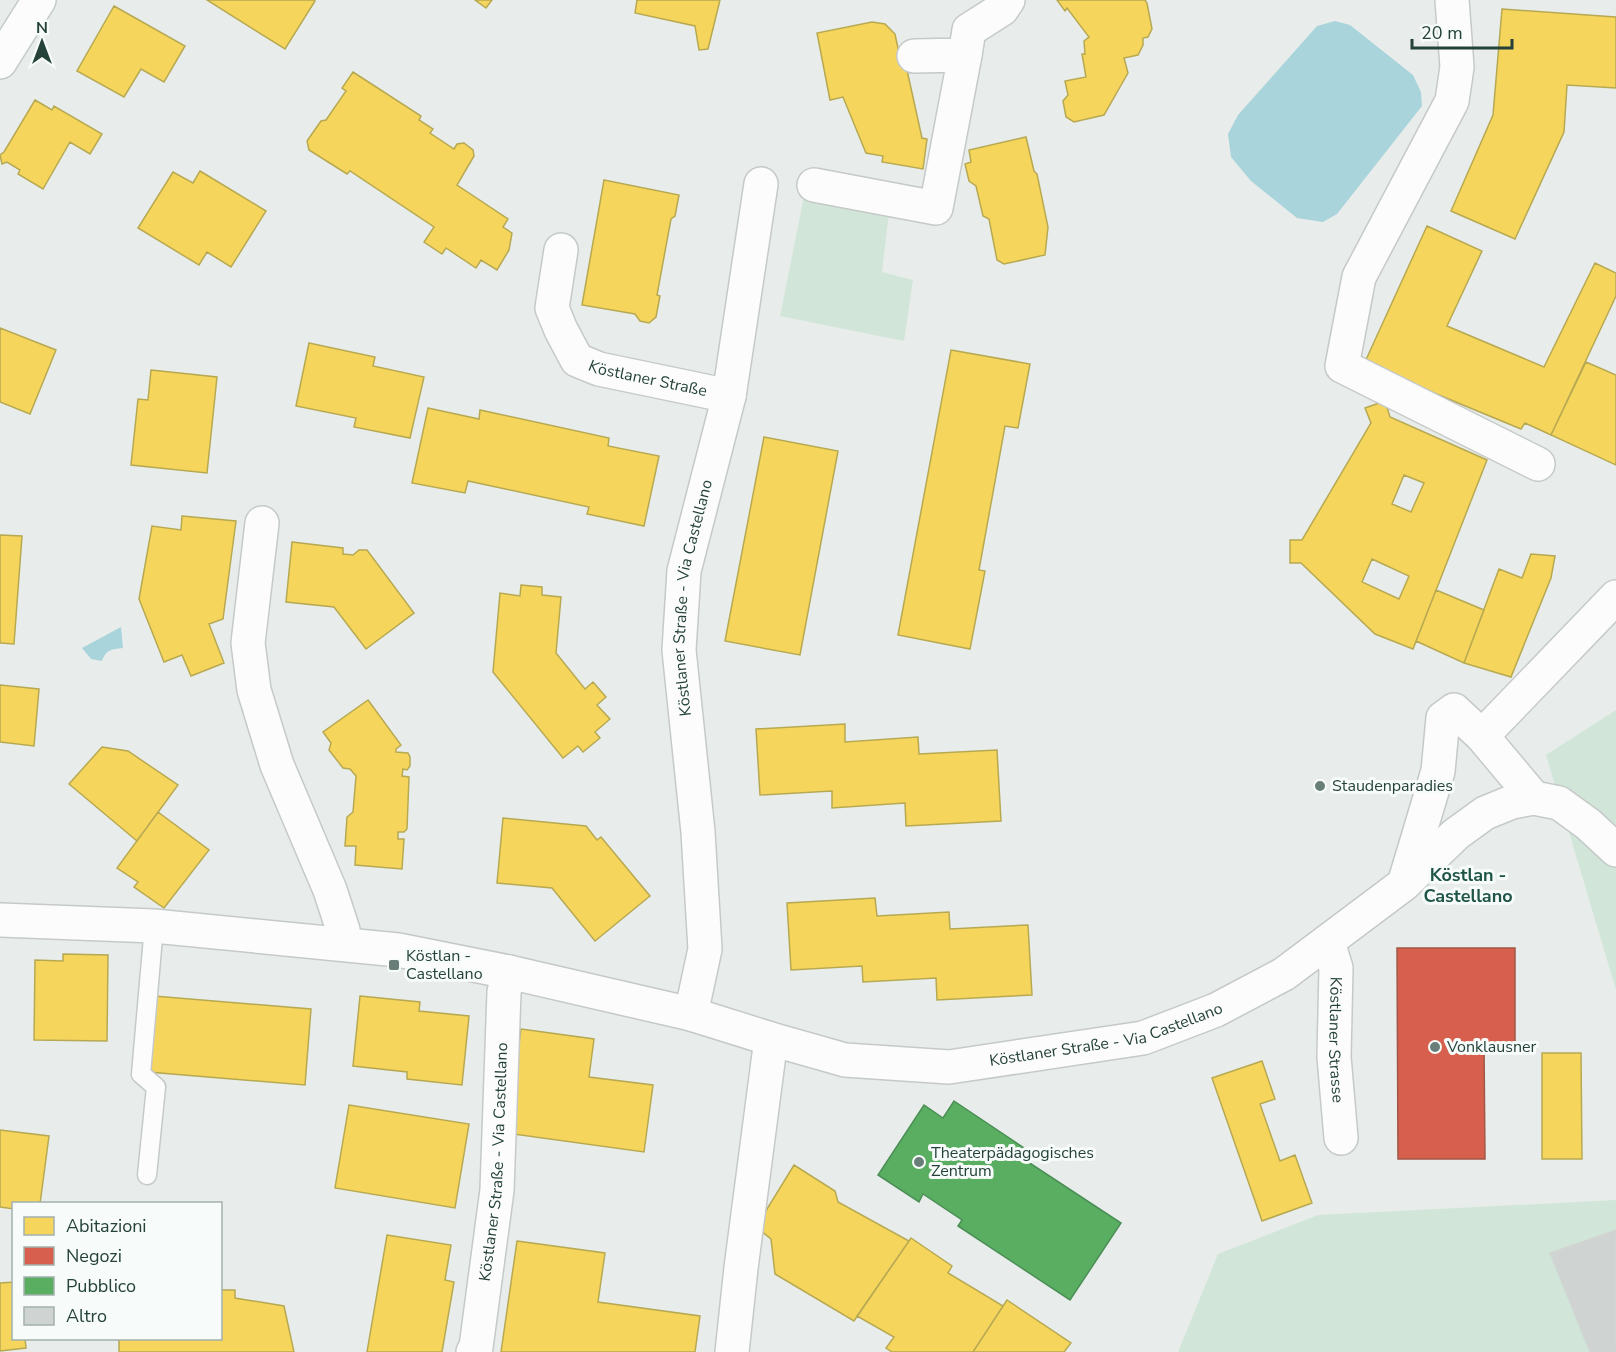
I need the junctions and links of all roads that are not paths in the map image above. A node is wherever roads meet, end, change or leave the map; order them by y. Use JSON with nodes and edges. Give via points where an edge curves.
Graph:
{"nodes":[{"id":1,"x":39,"y":0,"type":"edge"},
{"id":2,"x":1008,"y":0,"type":"edge"},
{"id":3,"x":1452,"y":0,"type":"edge"},
{"id":4,"x":914,"y":56,"type":"dead end"},
{"id":5,"x":965,"y":56,"type":"junction"},
{"id":6,"x":0,"y":62,"type":"edge"},
{"id":7,"x":762,"y":184,"type":"dead end"},
{"id":8,"x":814,"y":185,"type":"dead end"},
{"id":9,"x":561,"y":250,"type":"dead end"},
{"id":10,"x":729,"y":396,"type":"junction"},
{"id":11,"x":1538,"y":464,"type":"dead end"},
{"id":12,"x":262,"y":523,"type":"dead end"},
{"id":13,"x":1616,"y":597,"type":"edge"},
{"id":14,"x":1482,"y":736,"type":"junction"},
{"id":15,"x":1534,"y":798,"type":"junction"},
{"id":16,"x":1616,"y":850,"type":"edge"},
{"id":17,"x":1404,"y":884,"type":"junction"},
{"id":18,"x":0,"y":921,"type":"edge"},
{"id":19,"x":154,"y":926,"type":"junction"},
{"id":20,"x":1328,"y":942,"type":"junction"},
{"id":21,"x":341,"y":944,"type":"junction"},
{"id":22,"x":509,"y":972,"type":"junction"},
{"id":23,"x":691,"y":1014,"type":"junction"},
{"id":24,"x":771,"y":1039,"type":"junction"},
{"id":25,"x":1341,"y":1138,"type":"dead end"},
{"id":26,"x":147,"y":1175,"type":"dead end"},
{"id":27,"x":473,"y":1352,"type":"edge"},
{"id":28,"x":732,"y":1352,"type":"edge"}],
"edges":[{"from":1,"to":6,"type":"street"},
{"from":2,"to":5,"type":"street","via":[[1002,9],[969,30]]},
{"from":3,"to":11,"type":"street","via":[[1457,67],[1452,101],[1359,277],[1342,366]]},
{"from":4,"to":5,"type":"street"},
{"from":5,"to":8,"type":"street","via":[[936,208]]},
{"from":7,"to":10,"type":"street","name":"Köstlaner Straße - Via Castellano"},
{"from":9,"to":10,"type":"street","name":"Köstlaner Straße","via":[[552,308],[577,360],[599,369]]},
{"from":10,"to":23,"type":"street","name":"Köstlaner Straße - Via Castellano","via":[[684,571],[680,628],[705,949]]},
{"from":12,"to":21,"type":"street","via":[[248,643],[254,690],[277,765],[340,920]]},
{"from":13,"to":14,"type":"street"},
{"from":14,"to":15,"type":"street"},
{"from":14,"to":17,"type":"street","via":[[1454,710],[1443,718],[1438,771]]},
{"from":15,"to":16,"type":"street","name":"Köstlaner Straße - Via Castellano","via":[[1559,803]]},
{"from":15,"to":17,"type":"street","name":"Köstlaner Straße - Via Castellano","via":[[1512,801],[1485,813],[1456,834]]},
{"from":17,"to":20,"type":"street","name":"Köstlaner Straße - Via Castellano"},
{"from":18,"to":19,"type":"street","name":"Köstlaner Straße - Via Castellano"},
{"from":19,"to":21,"type":"street","name":"Köstlaner Straße - Via Castellano"},
{"from":19,"to":26,"type":"lane","via":[[141,1074],[156,1087]]},
{"from":20,"to":24,"type":"street","name":"Köstlaner Straße - Via Castellano","via":[[1284,974],[1243,996],[1143,1038],[949,1067],[845,1059]]},
{"from":20,"to":25,"type":"street","name":"Köstlaner Strasse","via":[[1336,968],[1334,1057]]},
{"from":21,"to":22,"type":"street","name":"Köstlaner Straße - Via Castellano","via":[[398,950]]},
{"from":22,"to":23,"type":"street","name":"Köstlaner Straße - Via Castellano"},
{"from":22,"to":27,"type":"street","name":"Köstlaner Straße - Via Castellano","via":[[504,992],[497,1190]]},
{"from":23,"to":24,"type":"street","name":"Köstlaner Straße - Via Castellano"},
{"from":24,"to":28,"type":"street"}]}
